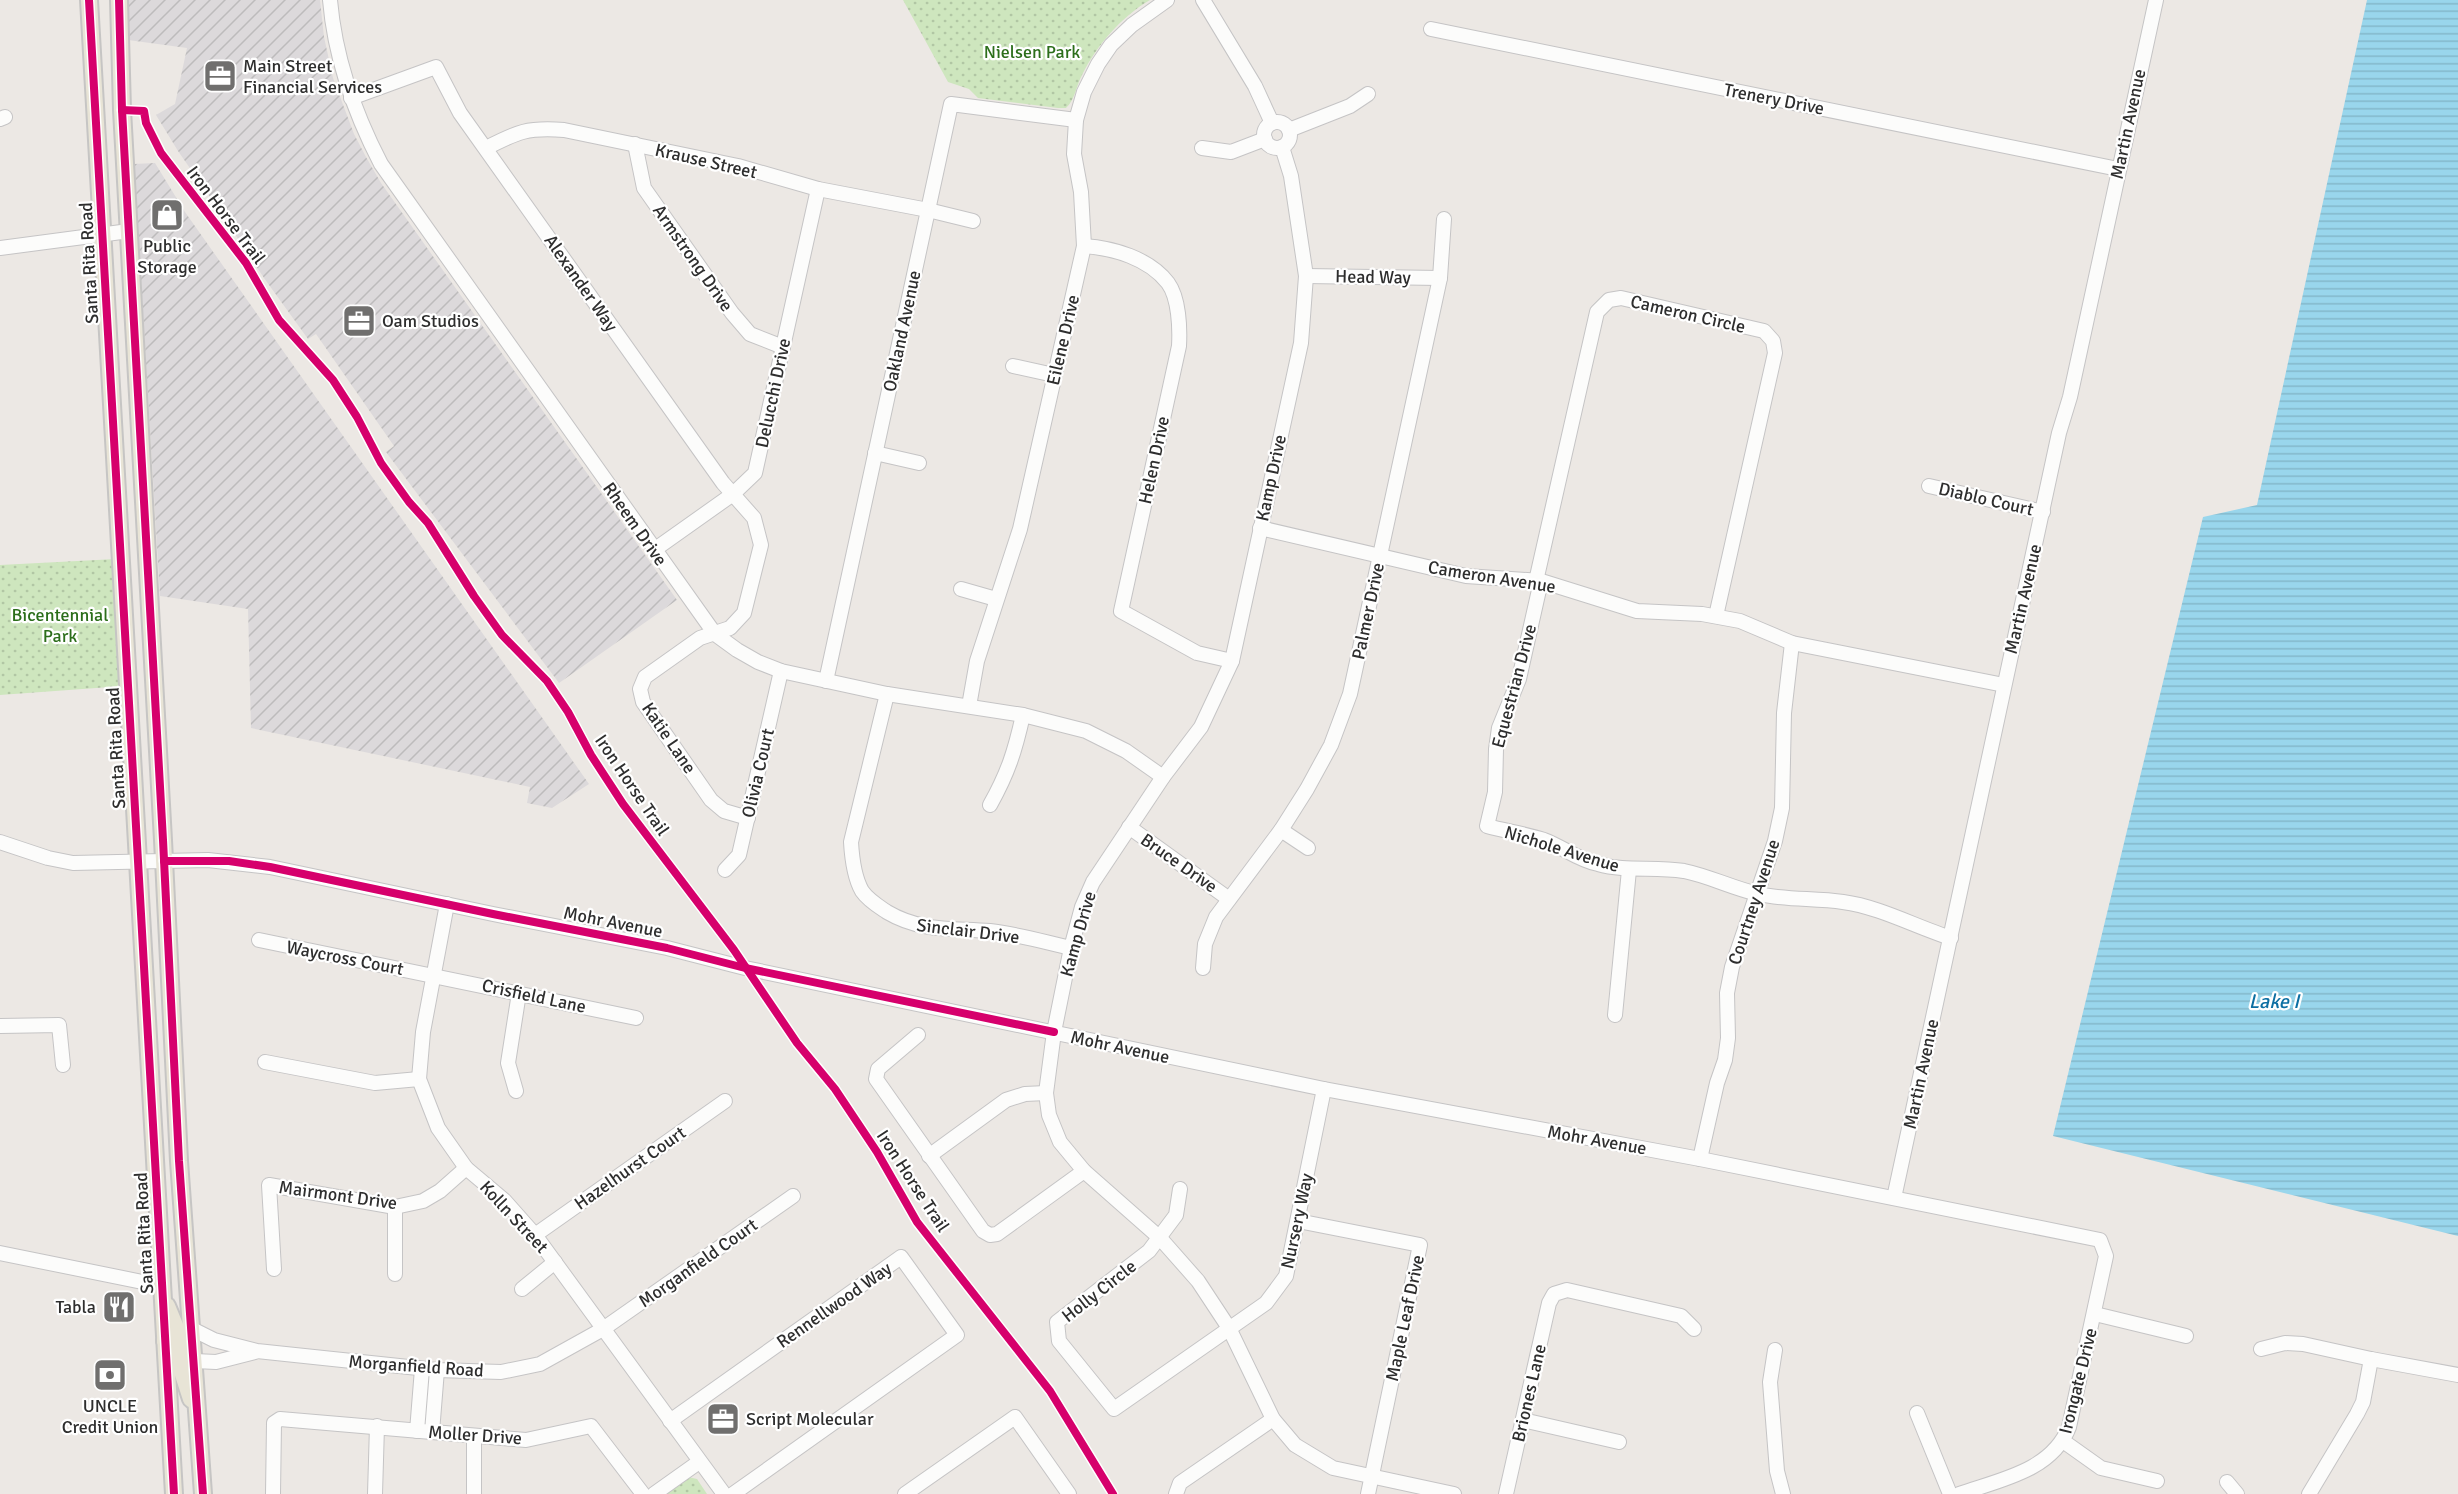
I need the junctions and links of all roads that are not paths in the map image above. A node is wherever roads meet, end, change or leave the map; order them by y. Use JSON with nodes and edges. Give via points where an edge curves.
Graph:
{"nodes":[{"id":1,"x":89,"y":0,"type":"edge"},
{"id":2,"x":119,"y":0,"type":"edge"},
{"id":3,"x":330,"y":0,"type":"edge"},
{"id":4,"x":1167,"y":0,"type":"edge"},
{"id":5,"x":1203,"y":0,"type":"edge"},
{"id":6,"x":2156,"y":0,"type":"edge"},
{"id":7,"x":1431,"y":29,"type":"dead end"},
{"id":8,"x":1368,"y":93,"type":"dead end"},
{"id":9,"x":351,"y":98,"type":"junction"},
{"id":10,"x":1076,"y":120,"type":"junction"},
{"id":11,"x":1272,"y":123,"type":"junction"},
{"id":12,"x":1289,"y":130,"type":"junction"},
{"id":13,"x":1265,"y":139,"type":"junction"},
{"id":14,"x":635,"y":144,"type":"junction"},
{"id":15,"x":1282,"y":147,"type":"junction"},
{"id":16,"x":486,"y":148,"type":"junction"},
{"id":17,"x":1202,"y":148,"type":"dead end"},
{"id":18,"x":2118,"y":169,"type":"junction"},
{"id":19,"x":818,"y":189,"type":"junction"},
{"id":20,"x":928,"y":210,"type":"junction"},
{"id":21,"x":1444,"y":219,"type":"dead end"},
{"id":22,"x":973,"y":221,"type":"dead end"},
{"id":23,"x":129,"y":231,"type":"junction"},
{"id":24,"x":102,"y":234,"type":"junction"},
{"id":25,"x":1084,"y":246,"type":"junction"},
{"id":26,"x":0,"y":248,"type":"edge"},
{"id":27,"x":1306,"y":276,"type":"junction"},
{"id":28,"x":1440,"y":278,"type":"junction"},
{"id":29,"x":783,"y":347,"type":"junction"},
{"id":30,"x":1013,"y":366,"type":"dead end"},
{"id":31,"x":1054,"y":375,"type":"junction"},
{"id":32,"x":875,"y":453,"type":"junction"},
{"id":33,"x":919,"y":464,"type":"dead end"},
{"id":34,"x":1929,"y":486,"type":"dead end"},
{"id":35,"x":733,"y":494,"type":"junction"},
{"id":36,"x":2043,"y":512,"type":"junction"},
{"id":37,"x":1260,"y":528,"type":"junction"},
{"id":38,"x":654,"y":550,"type":"junction"},
{"id":39,"x":1380,"y":556,"type":"junction"},
{"id":40,"x":1539,"y":581,"type":"junction"},
{"id":41,"x":961,"y":589,"type":"dead end"},
{"id":42,"x":996,"y":599,"type":"junction"},
{"id":43,"x":1716,"y":616,"type":"junction"},
{"id":44,"x":715,"y":634,"type":"junction"},
{"id":45,"x":1792,"y":643,"type":"junction"},
{"id":46,"x":1232,"y":661,"type":"junction"},
{"id":47,"x":781,"y":671,"type":"junction"},
{"id":48,"x":826,"y":681,"type":"junction"},
{"id":49,"x":2004,"y":685,"type":"junction"},
{"id":50,"x":887,"y":694,"type":"junction"},
{"id":51,"x":969,"y":706,"type":"junction"},
{"id":52,"x":1023,"y":715,"type":"junction"},
{"id":53,"x":1163,"y":777,"type":"junction"},
{"id":54,"x":990,"y":805,"type":"dead end"},
{"id":55,"x":748,"y":818,"type":"junction"},
{"id":56,"x":1487,"y":826,"type":"joint"},
{"id":57,"x":1129,"y":827,"type":"junction"},
{"id":58,"x":1281,"y":830,"type":"junction"},
{"id":59,"x":0,"y":842,"type":"edge"},
{"id":60,"x":1308,"y":848,"type":"dead end"},
{"id":61,"x":164,"y":861,"type":"junction"},
{"id":62,"x":138,"y":862,"type":"junction"},
{"id":63,"x":725,"y":870,"type":"dead end"},
{"id":64,"x":1629,"y":870,"type":"junction"},
{"id":65,"x":1757,"y":894,"type":"junction"},
{"id":66,"x":1229,"y":898,"type":"junction"},
{"id":67,"x":447,"y":904,"type":"junction"},
{"id":68,"x":1951,"y":938,"type":"junction"},
{"id":69,"x":259,"y":940,"type":"dead end"},
{"id":70,"x":1071,"y":948,"type":"junction"},
{"id":71,"x":1203,"y":968,"type":"dead end"},
{"id":72,"x":432,"y":975,"type":"junction"},
{"id":73,"x":519,"y":993,"type":"junction"},
{"id":74,"x":1615,"y":1015,"type":"dead end"},
{"id":75,"x":636,"y":1018,"type":"dead end"},
{"id":76,"x":0,"y":1026,"type":"edge"},
{"id":77,"x":1054,"y":1032,"type":"junction"},
{"id":78,"x":918,"y":1035,"type":"dead end"},
{"id":79,"x":266,"y":1062,"type":"dead end"},
{"id":80,"x":63,"y":1065,"type":"dead end"},
{"id":81,"x":419,"y":1078,"type":"junction"},
{"id":82,"x":1324,"y":1089,"type":"junction"},
{"id":83,"x":516,"y":1091,"type":"dead end"},
{"id":84,"x":1046,"y":1093,"type":"junction"},
{"id":85,"x":725,"y":1101,"type":"dead end"},
{"id":86,"x":929,"y":1156,"type":"junction"},
{"id":87,"x":1700,"y":1159,"type":"junction"},
{"id":88,"x":178,"y":1161,"type":"junction"},
{"id":89,"x":155,"y":1163,"type":"junction"},
{"id":90,"x":466,"y":1168,"type":"junction"},
{"id":91,"x":1084,"y":1172,"type":"junction"},
{"id":92,"x":1180,"y":1189,"type":"dead end"},
{"id":93,"x":793,"y":1196,"type":"dead end"},
{"id":94,"x":1894,"y":1198,"type":"junction"},
{"id":95,"x":395,"y":1207,"type":"junction"},
{"id":96,"x":1298,"y":1221,"type":"junction"},
{"id":97,"x":535,"y":1234,"type":"junction"},
{"id":98,"x":1160,"y":1238,"type":"junction"},
{"id":99,"x":2100,"y":1240,"type":"joint"},
{"id":100,"x":0,"y":1253,"type":"edge"},
{"id":101,"x":555,"y":1262,"type":"junction"},
{"id":102,"x":274,"y":1269,"type":"dead end"},
{"id":103,"x":395,"y":1274,"type":"dead end"},
{"id":104,"x":522,"y":1289,"type":"dead end"},
{"id":105,"x":162,"y":1293,"type":"junction"},
{"id":106,"x":2095,"y":1314,"type":"junction"},
{"id":107,"x":1229,"y":1328,"type":"junction"},
{"id":108,"x":192,"y":1329,"type":"junction"},
{"id":109,"x":603,"y":1329,"type":"junction"},
{"id":110,"x":1694,"y":1329,"type":"dead end"},
{"id":111,"x":2186,"y":1336,"type":"dead end"},
{"id":112,"x":165,"y":1341,"type":"junction"},
{"id":113,"x":2261,"y":1349,"type":"dead end"},
{"id":114,"x":1775,"y":1350,"type":"dead end"},
{"id":115,"x":257,"y":1351,"type":"junction"},
{"id":116,"x":2371,"y":1359,"type":"junction"},
{"id":117,"x":195,"y":1361,"type":"junction"},
{"id":118,"x":422,"y":1369,"type":"junction"},
{"id":119,"x":437,"y":1371,"type":"junction"},
{"id":120,"x":2458,"y":1375,"type":"edge"},
{"id":121,"x":1917,"y":1413,"type":"dead end"},
{"id":122,"x":198,"y":1417,"type":"junction"},
{"id":123,"x":1273,"y":1419,"type":"junction"},
{"id":124,"x":1523,"y":1420,"type":"junction"},
{"id":125,"x":670,"y":1421,"type":"junction"},
{"id":126,"x":377,"y":1426,"type":"junction"},
{"id":127,"x":417,"y":1431,"type":"junction"},
{"id":128,"x":432,"y":1432,"type":"junction"},
{"id":129,"x":474,"y":1436,"type":"junction"},
{"id":130,"x":1619,"y":1442,"type":"dead end"},
{"id":131,"x":2063,"y":1442,"type":"junction"},
{"id":132,"x":699,"y":1462,"type":"junction"},
{"id":133,"x":1372,"y":1478,"type":"junction"},
{"id":134,"x":2157,"y":1481,"type":"dead end"},
{"id":135,"x":2227,"y":1482,"type":"dead end"},
{"id":136,"x":174,"y":1494,"type":"edge"},
{"id":137,"x":203,"y":1494,"type":"edge"},
{"id":138,"x":273,"y":1494,"type":"edge"},
{"id":139,"x":375,"y":1494,"type":"edge"},
{"id":140,"x":474,"y":1494,"type":"edge"},
{"id":141,"x":643,"y":1494,"type":"edge"},
{"id":142,"x":654,"y":1494,"type":"edge"},
{"id":143,"x":724,"y":1494,"type":"edge"},
{"id":144,"x":733,"y":1494,"type":"edge"},
{"id":145,"x":905,"y":1494,"type":"edge"},
{"id":146,"x":1069,"y":1494,"type":"edge"},
{"id":147,"x":1176,"y":1494,"type":"edge"},
{"id":148,"x":1368,"y":1494,"type":"edge"},
{"id":149,"x":1454,"y":1494,"type":"edge"},
{"id":150,"x":1506,"y":1494,"type":"edge"},
{"id":151,"x":1783,"y":1494,"type":"edge"},
{"id":152,"x":1950,"y":1494,"type":"edge"},
{"id":153,"x":1959,"y":1494,"type":"edge"},
{"id":154,"x":2237,"y":1494,"type":"edge"},
{"id":155,"x":2309,"y":1494,"type":"edge"}],
"edges":[{"from":1,"to":24,"type":"main road","name":"Santa Rita Road"},
{"from":2,"to":23,"type":"main road"},
{"from":3,"to":9,"type":"street","name":"Rheem Drive","via":[[340,62]]},
{"from":4,"to":10,"type":"street","name":"Eilene Drive","via":[[1111,45],[1084,92]]},
{"from":5,"to":11,"type":"street","via":[[1255,86]]},
{"from":6,"to":18,"type":"street","name":"Martin Avenue"},
{"from":7,"to":18,"type":"street","name":"Trenery Drive"},
{"from":8,"to":12,"type":"street","via":[[1350,106]]},
{"from":9,"to":16,"type":"street","name":"Alexander Way","via":[[436,67],[460,113]]},
{"from":9,"to":38,"type":"street","name":"Rheem Drive","via":[[381,164]]},
{"from":10,"to":20,"type":"street","name":"Oakland Avenue","via":[[951,104]]},
{"from":10,"to":25,"type":"street","name":"Eilene Drive","via":[[1074,154]]},
{"from":11,"to":12,"type":"street","via":[[1282,123]]},
{"from":11,"to":13,"type":"street","via":[[1265,129]]},
{"from":12,"to":15,"type":"street","via":[[1289,140]]},
{"from":13,"to":15,"type":"street","via":[[1272,147]]},
{"from":13,"to":17,"type":"street","via":[[1231,152]]},
{"from":14,"to":16,"type":"street","name":"Krause Street","via":[[541,128],[518,131]]},
{"from":14,"to":19,"type":"street","name":"Krause Street","via":[[738,166]]},
{"from":14,"to":29,"type":"street","name":"Armstrong Drive","via":[[644,188],[732,313],[750,334]]},
{"from":15,"to":27,"type":"street","name":"Kamp Drive","via":[[1291,176]]},
{"from":16,"to":35,"type":"street","name":"Alexander Way"},
{"from":18,"to":36,"type":"street","name":"Martin Avenue"},
{"from":19,"to":20,"type":"street","name":"Krause Street"},
{"from":19,"to":29,"type":"street","name":"Delucchi Drive"},
{"from":20,"to":22,"type":"street","name":"Krause Street"},
{"from":20,"to":32,"type":"street","name":"Oakland Avenue"},
{"from":21,"to":28,"type":"street","name":"Palmer Drive"},
{"from":23,"to":24,"type":"street"},
{"from":23,"to":61,"type":"main road"},
{"from":24,"to":26,"type":"street"},
{"from":24,"to":62,"type":"main road","name":"Santa Rita Road"},
{"from":25,"to":31,"type":"street","name":"Eilene Drive"},
{"from":25,"to":46,"type":"street","name":"Helen Drive","via":[[1122,252],[1149,266],[1168,283],[1180,321],[1179,346],[1121,611],[1197,653]]},
{"from":27,"to":28,"type":"street","name":"Head Way"},
{"from":27,"to":37,"type":"street","name":"Kamp Drive","via":[[1301,343]]},
{"from":28,"to":39,"type":"street","name":"Palmer Drive"},
{"from":29,"to":35,"type":"street","name":"Delucchi Drive","via":[[755,473]]},
{"from":30,"to":31,"type":"street"},
{"from":31,"to":42,"type":"street","name":"Eilene Drive","via":[[1020,529]]},
{"from":32,"to":33,"type":"street"},
{"from":32,"to":48,"type":"street","name":"Oakland Avenue"},
{"from":34,"to":36,"type":"street","name":"Diablo Court"},
{"from":35,"to":38,"type":"street","name":"Delucchi Drive"},
{"from":35,"to":44,"type":"street","name":"Alexander Way","via":[[754,518],[761,545],[744,613],[730,628]]},
{"from":36,"to":49,"type":"street","name":"Martin Avenue"},
{"from":37,"to":39,"type":"street","name":"Cameron Avenue"},
{"from":37,"to":46,"type":"street","name":"Kamp Drive"},
{"from":38,"to":44,"type":"street","name":"Rheem Drive"},
{"from":39,"to":40,"type":"street","name":"Cameron Avenue","via":[[1466,576]]},
{"from":39,"to":58,"type":"street","name":"Palmer Drive","via":[[1350,694],[1335,735]]},
{"from":40,"to":43,"type":"street","name":"Cameron Avenue","via":[[1638,611]]},
{"from":40,"to":43,"type":"street","name":"Cameron Circle","via":[[1597,312],[1609,300],[1621,298],[1764,331],[1773,341],[1775,353]]},
{"from":40,"to":56,"type":"street","name":"Equestrian Drive","via":[[1519,679],[1499,728],[1495,792]]},
{"from":41,"to":42,"type":"street"},
{"from":42,"to":51,"type":"street","name":"Eilene Drive","via":[[976,661]]},
{"from":43,"to":45,"type":"street","name":"Cameron Avenue","via":[[1740,621]]},
{"from":44,"to":47,"type":"street","name":"Rheem Drive","via":[[744,654]]},
{"from":44,"to":55,"type":"street","name":"Katie Lane","via":[[700,638],[645,677],[640,689],[642,702],[711,800],[724,811]]},
{"from":45,"to":49,"type":"street","name":"Cameron Avenue"},
{"from":45,"to":65,"type":"street","name":"Courtney Avenue","via":[[1784,713],[1782,808]]},
{"from":46,"to":53,"type":"street","name":"Kamp Drive","via":[[1201,727]]},
{"from":47,"to":48,"type":"street","name":"Rheem Drive"},
{"from":47,"to":55,"type":"street","name":"Olivia Court"},
{"from":48,"to":50,"type":"street","name":"Rheem Drive"},
{"from":49,"to":68,"type":"street","name":"Martin Avenue"},
{"from":50,"to":51,"type":"street","name":"Rheem Drive"},
{"from":50,"to":70,"type":"street","name":"Sinclair Drive","via":[[851,843],[852,861],[864,893],[877,906],[909,924],[992,932]]},
{"from":51,"to":52,"type":"street","name":"Rheem Drive"},
{"from":52,"to":53,"type":"street","name":"Rheem Drive","via":[[1086,731],[1126,751]]},
{"from":52,"to":54,"type":"street","via":[[1014,757]]},
{"from":53,"to":57,"type":"street","name":"Kamp Drive"},
{"from":55,"to":63,"type":"street","name":"Olivia Court","via":[[739,855]]},
{"from":56,"to":64,"type":"street","name":"Nichole Avenue","via":[[1545,841],[1575,857]]},
{"from":57,"to":66,"type":"street","name":"Bruce Drive"},
{"from":57,"to":70,"type":"street","name":"Kamp Drive","via":[[1093,882]]},
{"from":58,"to":60,"type":"street"},
{"from":58,"to":66,"type":"street","name":"Palmer Drive"},
{"from":59,"to":62,"type":"street","name":"Mohr Avenue","via":[[73,863]]},
{"from":61,"to":62,"type":"street","name":"Mohr Avenue"},
{"from":61,"to":67,"type":"street","name":"Mohr Avenue","via":[[239,862]]},
{"from":61,"to":88,"type":"main road"},
{"from":62,"to":89,"type":"main road","name":"Santa Rita Road"},
{"from":64,"to":65,"type":"street","name":"Nichole Avenue","via":[[1668,868]]},
{"from":64,"to":74,"type":"street"},
{"from":65,"to":68,"type":"street","name":"Nichole Avenue","via":[[1843,902]]},
{"from":65,"to":87,"type":"street","name":"Courtney Avenue","via":[[1732,967],[1727,993],[1725,1060]]},
{"from":66,"to":71,"type":"street","name":"Palmer Drive","via":[[1205,944]]},
{"from":67,"to":72,"type":"street","name":"Kolln Street"},
{"from":67,"to":77,"type":"street","name":"Mohr Avenue"},
{"from":68,"to":94,"type":"street","name":"Martin Avenue"},
{"from":69,"to":72,"type":"street","name":"Waycross Court"},
{"from":70,"to":77,"type":"street","name":"Kamp Drive"},
{"from":72,"to":73,"type":"street","name":"Crisfield Lane"},
{"from":72,"to":81,"type":"street","name":"Kolln Street"},
{"from":73,"to":75,"type":"street","name":"Crisfield Lane"},
{"from":73,"to":83,"type":"street","via":[[508,1063]]},
{"from":76,"to":80,"type":"street","via":[[59,1025]]},
{"from":77,"to":82,"type":"street","name":"Mohr Avenue"},
{"from":77,"to":84,"type":"street","name":"Kamp Drive"},
{"from":78,"to":86,"type":"street","via":[[878,1069],[876,1079]]},
{"from":79,"to":81,"type":"street","via":[[375,1083]]},
{"from":81,"to":90,"type":"street","name":"Kolln Street","via":[[438,1128]]},
{"from":82,"to":87,"type":"street","name":"Mohr Avenue"},
{"from":82,"to":96,"type":"street","name":"Nursery Way"},
{"from":84,"to":86,"type":"street","via":[[1006,1100]]},
{"from":84,"to":91,"type":"street","name":"Kamp Drive","via":[[1049,1115],[1060,1142]]},
{"from":85,"to":97,"type":"street","name":"Hazelhurst Court"},
{"from":86,"to":91,"type":"street","via":[[983,1231],[990,1235],[997,1234]]},
{"from":87,"to":94,"type":"street","name":"Mohr Avenue"},
{"from":88,"to":89,"type":"main road"},
{"from":88,"to":108,"type":"main road"},
{"from":89,"to":105,"type":"main road","name":"Santa Rita Road"},
{"from":90,"to":95,"type":"street","name":"Mairmont Drive","via":[[441,1191],[423,1201]]},
{"from":90,"to":97,"type":"street","name":"Kolln Street","via":[[504,1200]]},
{"from":91,"to":98,"type":"street","name":"Kamp Drive"},
{"from":92,"to":98,"type":"street","via":[[1176,1215]]},
{"from":93,"to":109,"type":"street","name":"Morganfield Court"},
{"from":94,"to":99,"type":"street","name":"Mohr Avenue"},
{"from":95,"to":102,"type":"street","name":"Mairmont Drive","via":[[269,1185]]},
{"from":95,"to":103,"type":"street"},
{"from":96,"to":107,"type":"street","name":"Nursery Way","via":[[1286,1276],[1266,1304]]},
{"from":96,"to":133,"type":"street","name":"Maple Leaf Drive","via":[[1420,1245]]},
{"from":97,"to":101,"type":"street","name":"Kolln Street"},
{"from":98,"to":107,"type":"street","name":"Kamp Drive","via":[[1198,1281]]},
{"from":98,"to":107,"type":"street","name":"Holly Circle","via":[[1149,1251],[1057,1322],[1059,1341],[1114,1409]]},
{"from":99,"to":106,"type":"street","name":"Irongate Drive","via":[[2106,1256]]},
{"from":100,"to":105,"type":"street"},
{"from":101,"to":104,"type":"street"},
{"from":101,"to":109,"type":"street","name":"Kolln Street"},
{"from":105,"to":112,"type":"main road","name":"Santa Rita Road"},
{"from":105,"to":117,"type":"main road","via":[[184,1347]]},
{"from":106,"to":111,"type":"street"},
{"from":106,"to":131,"type":"street","name":"Irongate Drive"},
{"from":107,"to":123,"type":"street","name":"Kamp Drive"},
{"from":108,"to":115,"type":"street","name":"Morganfield Road","via":[[214,1340]]},
{"from":108,"to":117,"type":"main road"},
{"from":109,"to":119,"type":"street","name":"Morganfield Road","via":[[540,1364],[501,1372]]},
{"from":109,"to":125,"type":"street","name":"Kolln Street"},
{"from":110,"to":124,"type":"street","name":"Briones Lane","via":[[1681,1316],[1567,1290],[1554,1294]]},
{"from":112,"to":122,"type":"main road","via":[[178,1359]]},
{"from":112,"to":136,"type":"main road","name":"Santa Rita Road"},
{"from":113,"to":116,"type":"street","via":[[2285,1343],[2303,1344]]},
{"from":114,"to":151,"type":"street","via":[[1770,1382],[1777,1471]]},
{"from":115,"to":117,"type":"street","name":"Morganfield Road","via":[[216,1362]]},
{"from":115,"to":118,"type":"street","name":"Morganfield Road"},
{"from":116,"to":120,"type":"street"},
{"from":116,"to":155,"type":"street","via":[[2363,1402]]},
{"from":117,"to":122,"type":"main road"},
{"from":118,"to":119,"type":"street","name":"Morganfield Road"},
{"from":118,"to":127,"type":"street"},
{"from":119,"to":128,"type":"street"},
{"from":121,"to":152,"type":"street"},
{"from":122,"to":137,"type":"main road"},
{"from":123,"to":133,"type":"street","name":"Kamp Drive","via":[[1295,1445],[1333,1468]]},
{"from":123,"to":147,"type":"street","via":[[1180,1483]]},
{"from":124,"to":130,"type":"street"},
{"from":124,"to":150,"type":"street","name":"Briones Lane"},
{"from":125,"to":132,"type":"street","name":"Kolln Street"},
{"from":125,"to":144,"type":"street","name":"Rennellwood Way","via":[[901,1257],[957,1335]]},
{"from":126,"to":127,"type":"street","name":"Moller Drive"},
{"from":126,"to":138,"type":"street","name":"Moller Drive","via":[[280,1419],[274,1423]]},
{"from":126,"to":139,"type":"street"},
{"from":127,"to":128,"type":"street","name":"Moller Drive"},
{"from":128,"to":129,"type":"street","name":"Moller Drive"},
{"from":129,"to":140,"type":"street"},
{"from":129,"to":141,"type":"street","name":"Moller Drive","via":[[526,1440],[591,1426]]},
{"from":131,"to":134,"type":"street","via":[[2101,1468]]},
{"from":131,"to":153,"type":"street","name":"Irongate Drive","via":[[2030,1469]]},
{"from":132,"to":142,"type":"street"},
{"from":132,"to":143,"type":"street","name":"Kolln Street"},
{"from":133,"to":148,"type":"street"},
{"from":133,"to":149,"type":"street","name":"Kamp Drive"},
{"from":135,"to":154,"type":"street"},
{"from":145,"to":146,"type":"street","via":[[1016,1418]]}]}
